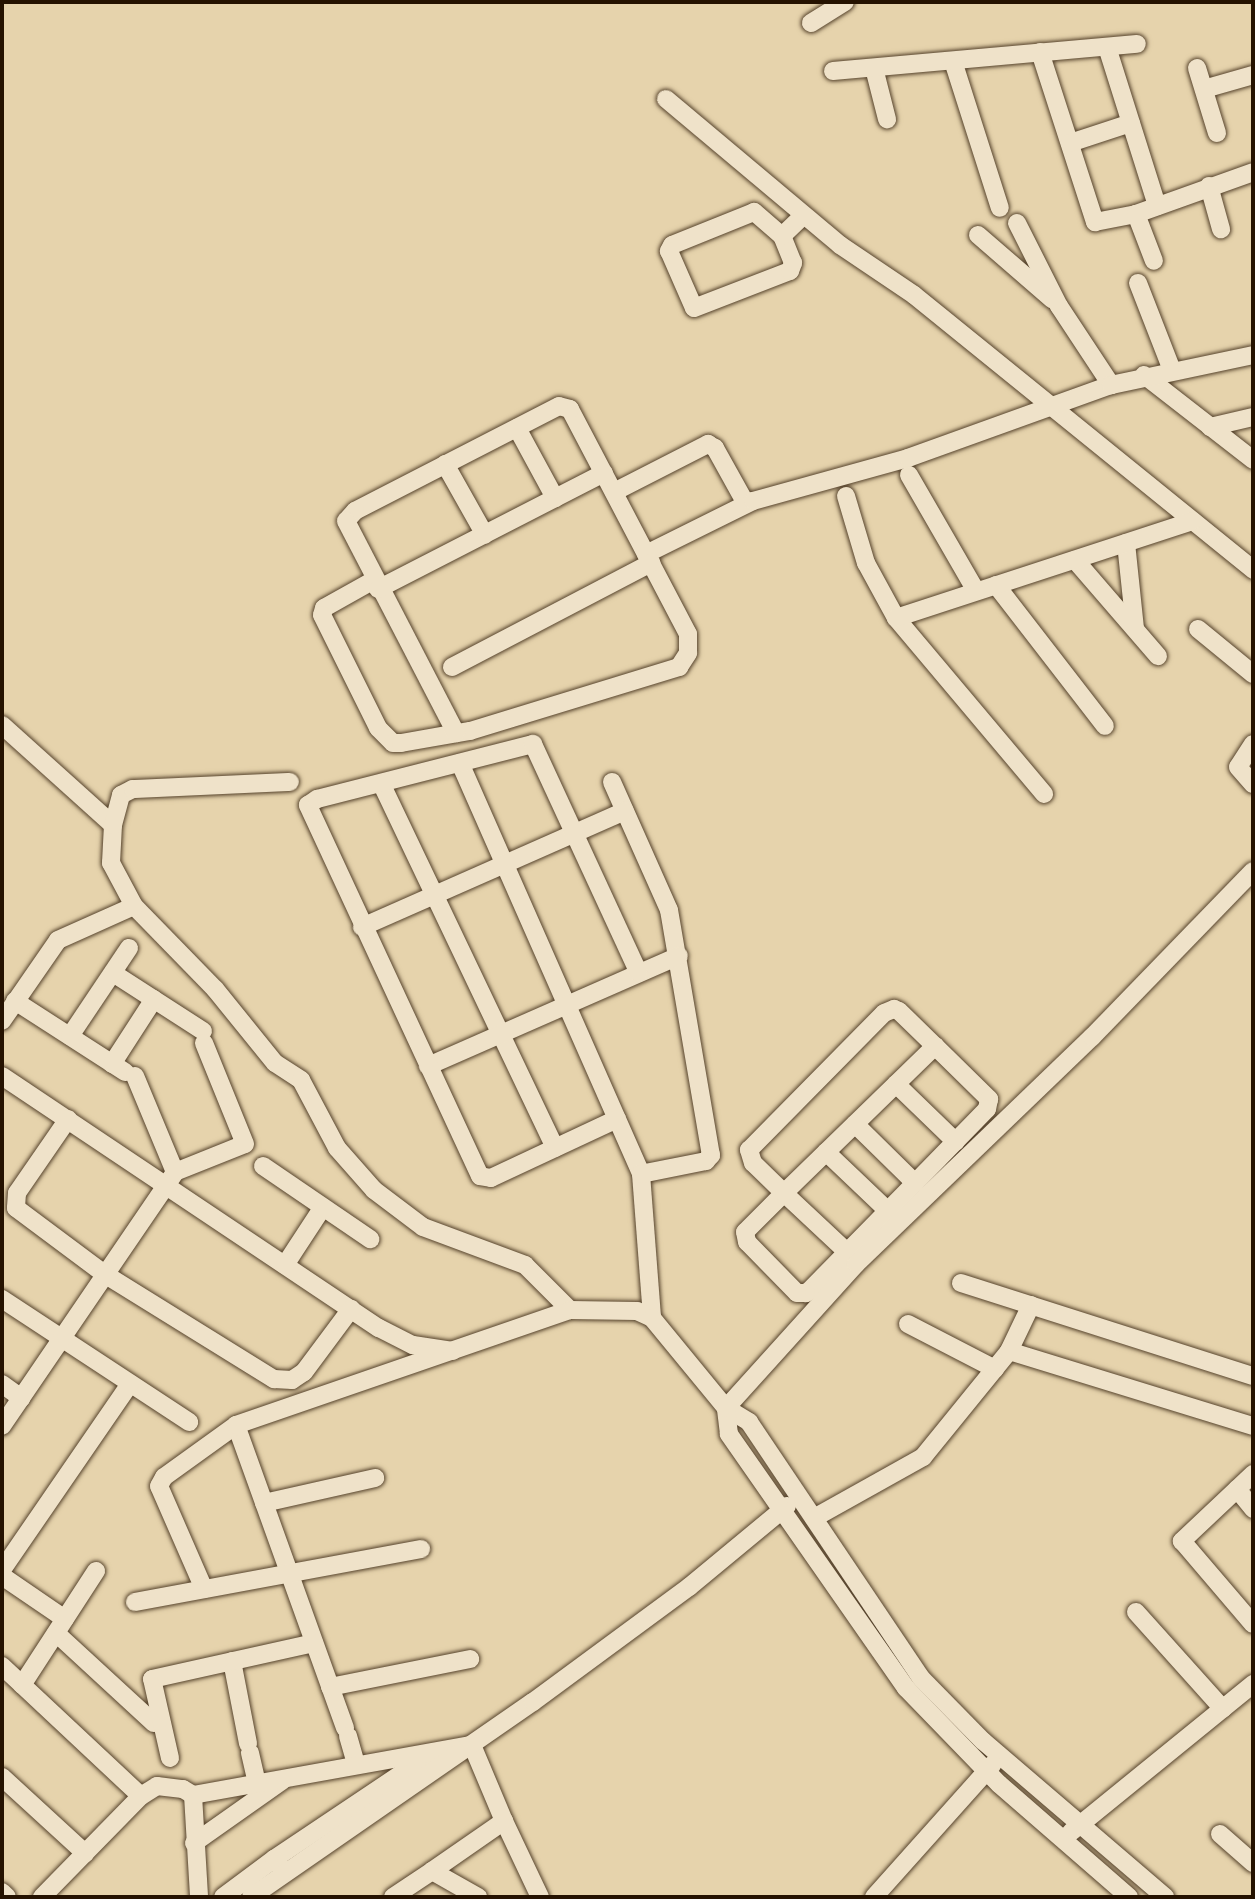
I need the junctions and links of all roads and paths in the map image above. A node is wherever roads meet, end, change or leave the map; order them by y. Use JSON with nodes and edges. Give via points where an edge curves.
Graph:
{"nodes":[{"id":1,"x":845,"y":2,"type":"edge"},
{"id":2,"x":811,"y":23,"type":"dead end"},
{"id":3,"x":1137,"y":44,"type":"dead end"},
{"id":4,"x":1107,"y":47,"type":"junction"},
{"id":5,"x":1040,"y":52,"type":"junction"},
{"id":6,"x":953,"y":61,"type":"junction"},
{"id":7,"x":874,"y":68,"type":"junction"},
{"id":8,"x":1197,"y":68,"type":"dead end"},
{"id":9,"x":833,"y":71,"type":"dead end"},
{"id":10,"x":1253,"y":75,"type":"edge"},
{"id":11,"x":1204,"y":89,"type":"junction"},
{"id":12,"x":666,"y":99,"type":"dead end"},
{"id":13,"x":887,"y":118,"type":"dead end"},
{"id":14,"x":1131,"y":123,"type":"junction"},
{"id":15,"x":1217,"y":133,"type":"dead end"},
{"id":16,"x":1070,"y":144,"type":"junction"},
{"id":17,"x":1253,"y":172,"type":"edge"},
{"id":18,"x":1209,"y":186,"type":"junction"},
{"id":19,"x":1157,"y":206,"type":"junction"},
{"id":20,"x":1000,"y":208,"type":"dead end"},
{"id":21,"x":1136,"y":214,"type":"junction"},
{"id":22,"x":804,"y":215,"type":"junction"},
{"id":23,"x":1017,"y":223,"type":"dead end"},
{"id":24,"x":1221,"y":229,"type":"dead end"},
{"id":25,"x":978,"y":235,"type":"dead end"},
{"id":26,"x":782,"y":236,"type":"junction"},
{"id":27,"x":1154,"y":261,"type":"dead end"},
{"id":28,"x":1139,"y":283,"type":"dead end"},
{"id":29,"x":1059,"y":306,"type":"junction"},
{"id":30,"x":1253,"y":355,"type":"edge"},
{"id":31,"x":1171,"y":369,"type":"junction"},
{"id":32,"x":1144,"y":376,"type":"junction"},
{"id":33,"x":1111,"y":385,"type":"junction"},
{"id":34,"x":1051,"y":406,"type":"junction"},
{"id":35,"x":1253,"y":417,"type":"edge"},
{"id":36,"x":1210,"y":427,"type":"junction"},
{"id":37,"x":517,"y":428,"type":"junction"},
{"id":38,"x":1253,"y":460,"type":"edge"},
{"id":39,"x":445,"y":464,"type":"junction"},
{"id":40,"x":604,"y":473,"type":"junction"},
{"id":41,"x":908,"y":475,"type":"dead end"},
{"id":42,"x":614,"y":492,"type":"junction"},
{"id":43,"x":846,"y":496,"type":"dead end"},
{"id":44,"x":555,"y":499,"type":"junction"},
{"id":45,"x":746,"y":504,"type":"junction"},
{"id":46,"x":1192,"y":522,"type":"junction"},
{"id":47,"x":485,"y":535,"type":"junction"},
{"id":48,"x":1126,"y":543,"type":"junction"},
{"id":49,"x":649,"y":559,"type":"junction"},
{"id":50,"x":1075,"y":560,"type":"junction"},
{"id":51,"x":1253,"y":570,"type":"edge"},
{"id":52,"x":376,"y":585,"type":"junction"},
{"id":53,"x":996,"y":585,"type":"junction"},
{"id":54,"x":976,"y":591,"type":"junction"},
{"id":55,"x":896,"y":618,"type":"junction"},
{"id":56,"x":1135,"y":629,"type":"junction"},
{"id":57,"x":1198,"y":629,"type":"dead end"},
{"id":58,"x":1158,"y":656,"type":"dead end"},
{"id":59,"x":452,"y":667,"type":"dead end"},
{"id":60,"x":1253,"y":674,"type":"edge"},
{"id":61,"x":2,"y":725,"type":"edge"},
{"id":62,"x":1105,"y":726,"type":"dead end"},
{"id":63,"x":456,"y":733,"type":"junction"},
{"id":64,"x":1253,"y":744,"type":"edge"},
{"id":65,"x":460,"y":763,"type":"junction"},
{"id":66,"x":290,"y":782,"type":"dead end"},
{"id":67,"x":612,"y":782,"type":"dead end"},
{"id":68,"x":1253,"y":784,"type":"edge"},
{"id":69,"x":382,"y":785,"type":"junction"},
{"id":70,"x":1044,"y":794,"type":"dead end"},
{"id":71,"x":625,"y":811,"type":"junction"},
{"id":72,"x":112,"y":830,"type":"junction"},
{"id":73,"x":574,"y":833,"type":"junction"},
{"id":74,"x":504,"y":864,"type":"junction"},
{"id":75,"x":1253,"y":871,"type":"edge"},
{"id":76,"x":434,"y":895,"type":"junction"},
{"id":77,"x":134,"y":906,"type":"junction"},
{"id":78,"x":362,"y":927,"type":"junction"},
{"id":79,"x":130,"y":948,"type":"dead end"},
{"id":80,"x":679,"y":956,"type":"junction"},
{"id":81,"x":113,"y":973,"type":"junction"},
{"id":82,"x":639,"y":973,"type":"junction"},
{"id":83,"x":154,"y":999,"type":"junction"},
{"id":84,"x":15,"y":1001,"type":"junction"},
{"id":85,"x":566,"y":1005,"type":"junction"},
{"id":86,"x":2,"y":1021,"type":"edge"},
{"id":87,"x":500,"y":1034,"type":"junction"},
{"id":88,"x":70,"y":1037,"type":"junction"},
{"id":89,"x":935,"y":1046,"type":"junction"},
{"id":90,"x":428,"y":1066,"type":"junction"},
{"id":91,"x":124,"y":1071,"type":"junction"},
{"id":92,"x":2,"y":1076,"type":"edge"},
{"id":93,"x":896,"y":1084,"type":"junction"},
{"id":94,"x":68,"y":1119,"type":"junction"},
{"id":95,"x":617,"y":1119,"type":"junction"},
{"id":96,"x":855,"y":1124,"type":"junction"},
{"id":97,"x":956,"y":1142,"type":"junction"},
{"id":98,"x":555,"y":1148,"type":"junction"},
{"id":99,"x":826,"y":1152,"type":"junction"},
{"id":100,"x":263,"y":1166,"type":"dead end"},
{"id":101,"x":641,"y":1174,"type":"junction"},
{"id":102,"x":171,"y":1179,"type":"junction"},
{"id":103,"x":915,"y":1183,"type":"junction"},
{"id":104,"x":784,"y":1193,"type":"junction"},
{"id":105,"x":323,"y":1207,"type":"junction"},
{"id":106,"x":899,"y":1207,"type":"junction"},
{"id":107,"x":370,"y":1238,"type":"dead end"},
{"id":108,"x":847,"y":1252,"type":"junction"},
{"id":109,"x":285,"y":1265,"type":"junction"},
{"id":110,"x":106,"y":1275,"type":"junction"},
{"id":111,"x":961,"y":1283,"type":"dead end"},
{"id":112,"x":2,"y":1299,"type":"edge"},
{"id":113,"x":1031,"y":1305,"type":"junction"},
{"id":114,"x":351,"y":1309,"type":"junction"},
{"id":115,"x":569,"y":1310,"type":"junction"},
{"id":116,"x":652,"y":1318,"type":"junction"},
{"id":117,"x":908,"y":1324,"type":"dead end"},
{"id":118,"x":62,"y":1339,"type":"junction"},
{"id":119,"x":456,"y":1351,"type":"junction"},
{"id":120,"x":1009,"y":1351,"type":"junction"},
{"id":121,"x":995,"y":1369,"type":"junction"},
{"id":122,"x":1253,"y":1376,"type":"edge"},
{"id":123,"x":2,"y":1384,"type":"edge"},
{"id":124,"x":130,"y":1384,"type":"junction"},
{"id":125,"x":21,"y":1398,"type":"junction"},
{"id":126,"x":726,"y":1408,"type":"junction"},
{"id":127,"x":189,"y":1422,"type":"dead end"},
{"id":128,"x":2,"y":1426,"type":"edge"},
{"id":129,"x":236,"y":1426,"type":"junction"},
{"id":130,"x":1253,"y":1426,"type":"edge"},
{"id":131,"x":1253,"y":1474,"type":"edge"},
{"id":132,"x":374,"y":1478,"type":"dead end"},
{"id":133,"x":1237,"y":1489,"type":"junction"},
{"id":134,"x":799,"y":1498,"type":"junction"},
{"id":135,"x":264,"y":1503,"type":"junction"},
{"id":136,"x":1253,"y":1509,"type":"edge"},
{"id":137,"x":780,"y":1511,"type":"junction"},
{"id":138,"x":814,"y":1518,"type":"junction"},
{"id":139,"x":421,"y":1549,"type":"dead end"},
{"id":140,"x":2,"y":1570,"type":"edge"},
{"id":141,"x":96,"y":1571,"type":"dead end"},
{"id":142,"x":289,"y":1574,"type":"junction"},
{"id":143,"x":2,"y":1576,"type":"edge"},
{"id":144,"x":204,"y":1589,"type":"junction"},
{"id":145,"x":135,"y":1602,"type":"dead end"},
{"id":146,"x":1136,"y":1612,"type":"dead end"},
{"id":147,"x":1253,"y":1624,"type":"edge"},
{"id":148,"x":60,"y":1626,"type":"junction"},
{"id":149,"x":314,"y":1643,"type":"junction"},
{"id":150,"x":470,"y":1659,"type":"dead end"},
{"id":151,"x":232,"y":1661,"type":"junction"},
{"id":152,"x":2,"y":1666,"type":"edge"},
{"id":153,"x":1253,"y":1684,"type":"edge"},
{"id":154,"x":22,"y":1685,"type":"junction"},
{"id":155,"x":330,"y":1687,"type":"junction"},
{"id":156,"x":1223,"y":1709,"type":"junction"},
{"id":157,"x":154,"y":1723,"type":"dead end"},
{"id":158,"x":472,"y":1745,"type":"junction"},
{"id":159,"x":432,"y":1753,"type":"junction"},
{"id":160,"x":1000,"y":1756,"type":"junction"},
{"id":161,"x":170,"y":1758,"type":"dead end"},
{"id":162,"x":356,"y":1764,"type":"junction"},
{"id":163,"x":986,"y":1771,"type":"junction"},
{"id":164,"x":2,"y":1777,"type":"edge"},
{"id":165,"x":285,"y":1779,"type":"junction"},
{"id":166,"x":257,"y":1783,"type":"junction"},
{"id":167,"x":193,"y":1795,"type":"junction"},
{"id":168,"x":141,"y":1797,"type":"junction"},
{"id":169,"x":504,"y":1821,"type":"junction"},
{"id":170,"x":1079,"y":1826,"type":"junction"},
{"id":171,"x":1220,"y":1834,"type":"dead end"},
{"id":172,"x":1061,"y":1840,"type":"junction"},
{"id":173,"x":194,"y":1843,"type":"junction"},
{"id":174,"x":85,"y":1853,"type":"junction"},
{"id":175,"x":1253,"y":1863,"type":"edge"},
{"id":176,"x":280,"y":1866,"type":"junction"},
{"id":177,"x":432,"y":1871,"type":"junction"},
{"id":178,"x":2,"y":1892,"type":"edge"},
{"id":179,"x":7,"y":1897,"type":"edge"},
{"id":180,"x":42,"y":1897,"type":"edge"},
{"id":181,"x":199,"y":1897,"type":"edge"},
{"id":182,"x":223,"y":1897,"type":"edge"},
{"id":183,"x":251,"y":1897,"type":"edge"},
{"id":184,"x":393,"y":1897,"type":"edge"},
{"id":185,"x":478,"y":1897,"type":"edge"},
{"id":186,"x":540,"y":1897,"type":"edge"},
{"id":187,"x":874,"y":1897,"type":"edge"},
{"id":188,"x":1129,"y":1897,"type":"edge"},
{"id":189,"x":1165,"y":1897,"type":"edge"}],
"edges":[{"from":1,"to":2,"type":"street"},
{"from":3,"to":4,"type":"street"},
{"from":4,"to":5,"type":"street"},
{"from":4,"to":14,"type":"street"},
{"from":5,"to":6,"type":"street"},
{"from":5,"to":16,"type":"street"},
{"from":6,"to":7,"type":"street"},
{"from":6,"to":20,"type":"street"},
{"from":7,"to":9,"type":"street"},
{"from":7,"to":13,"type":"street"},
{"from":8,"to":11,"type":"street"},
{"from":10,"to":11,"type":"street"},
{"from":11,"to":15,"type":"street"},
{"from":12,"to":22,"type":"street"},
{"from":14,"to":16,"type":"street"},
{"from":14,"to":19,"type":"street"},
{"from":16,"to":21,"type":"street","via":[[1096,222]]},
{"from":17,"to":18,"type":"street"},
{"from":18,"to":19,"type":"street"},
{"from":18,"to":24,"type":"street"},
{"from":19,"to":21,"type":"street"},
{"from":21,"to":27,"type":"street"},
{"from":22,"to":26,"type":"street"},
{"from":22,"to":34,"type":"street","via":[[914,295]]},
{"from":23,"to":29,"type":"street"},
{"from":25,"to":29,"type":"street"},
{"from":26,"to":26,"type":"street","via":[[793,263],[790,271],[694,308],[669,251],[672,245],[754,212],[760,212]]},
{"from":28,"to":31,"type":"street"},
{"from":29,"to":33,"type":"street"},
{"from":30,"to":31,"type":"street"},
{"from":31,"to":32,"type":"street"},
{"from":32,"to":33,"type":"street"},
{"from":32,"to":36,"type":"street"},
{"from":33,"to":34,"type":"street"},
{"from":34,"to":45,"type":"street","via":[[908,458]]},
{"from":34,"to":46,"type":"street"},
{"from":35,"to":36,"type":"street"},
{"from":36,"to":38,"type":"street"},
{"from":37,"to":39,"type":"street"},
{"from":37,"to":40,"type":"street","via":[[565,406]]},
{"from":37,"to":44,"type":"street"},
{"from":39,"to":47,"type":"street"},
{"from":39,"to":52,"type":"street","via":[[355,511],[346,522]]},
{"from":40,"to":42,"type":"street"},
{"from":40,"to":44,"type":"street"},
{"from":41,"to":54,"type":"street"},
{"from":42,"to":45,"type":"street","via":[[708,444],[715,448]]},
{"from":42,"to":49,"type":"street"},
{"from":43,"to":55,"type":"street","via":[[866,563]]},
{"from":44,"to":47,"type":"street"},
{"from":45,"to":49,"type":"street"},
{"from":46,"to":48,"type":"street"},
{"from":46,"to":51,"type":"street"},
{"from":47,"to":52,"type":"street"},
{"from":48,"to":50,"type":"street"},
{"from":48,"to":56,"type":"street"},
{"from":49,"to":59,"type":"street"},
{"from":49,"to":63,"type":"street","via":[[688,634],[688,653],[679,667]]},
{"from":50,"to":53,"type":"street"},
{"from":50,"to":56,"type":"street"},
{"from":52,"to":63,"type":"street"},
{"from":52,"to":63,"type":"street","via":[[324,608],[322,615],[378,728],[393,743]]},
{"from":53,"to":54,"type":"street"},
{"from":53,"to":62,"type":"street"},
{"from":54,"to":55,"type":"street"},
{"from":55,"to":70,"type":"street"},
{"from":56,"to":58,"type":"street"},
{"from":57,"to":60,"type":"street"},
{"from":61,"to":72,"type":"street"},
{"from":64,"to":68,"type":"street","via":[[1238,767]]},
{"from":65,"to":69,"type":"street"},
{"from":65,"to":73,"type":"street","via":[[533,744]]},
{"from":65,"to":74,"type":"street"},
{"from":66,"to":72,"type":"street","via":[[133,789],[119,799]]},
{"from":67,"to":71,"type":"street"},
{"from":69,"to":76,"type":"street"},
{"from":69,"to":78,"type":"street","via":[[308,805]]},
{"from":71,"to":73,"type":"street"},
{"from":71,"to":80,"type":"street","via":[[666,902]]},
{"from":72,"to":77,"type":"street","via":[[115,877]]},
{"from":73,"to":74,"type":"street"},
{"from":73,"to":82,"type":"street"},
{"from":74,"to":76,"type":"street"},
{"from":74,"to":85,"type":"street"},
{"from":75,"to":106,"type":"street","via":[[1092,1037]]},
{"from":76,"to":78,"type":"street"},
{"from":76,"to":87,"type":"street"},
{"from":77,"to":84,"type":"street","via":[[58,940]]},
{"from":77,"to":115,"type":"street","via":[[215,989],[275,1063],[300,1080],[337,1148],[374,1190],[423,1227],[524,1265]]},
{"from":78,"to":90,"type":"street"},
{"from":79,"to":81,"type":"street"},
{"from":80,"to":82,"type":"street"},
{"from":80,"to":101,"type":"street","via":[[711,1155],[706,1161]]},
{"from":81,"to":83,"type":"street"},
{"from":81,"to":88,"type":"street"},
{"from":82,"to":85,"type":"street"},
{"from":83,"to":91,"type":"street"},
{"from":83,"to":102,"type":"street","via":[[203,1037],[245,1144]]},
{"from":84,"to":86,"type":"street"},
{"from":84,"to":88,"type":"street"},
{"from":85,"to":87,"type":"street"},
{"from":85,"to":95,"type":"street"},
{"from":87,"to":90,"type":"street"},
{"from":87,"to":98,"type":"street"},
{"from":88,"to":91,"type":"street"},
{"from":89,"to":93,"type":"street"},
{"from":89,"to":97,"type":"street","via":[[990,1102]]},
{"from":89,"to":104,"type":"street","via":[[899,1011],[884,1013],[749,1150],[753,1163]]},
{"from":90,"to":98,"type":"street","via":[[482,1179]]},
{"from":91,"to":102,"type":"street"},
{"from":92,"to":94,"type":"street"},
{"from":93,"to":96,"type":"street"},
{"from":93,"to":97,"type":"street"},
{"from":94,"to":102,"type":"street"},
{"from":94,"to":110,"type":"street","via":[[17,1193],[16,1208]]},
{"from":95,"to":98,"type":"street"},
{"from":95,"to":101,"type":"street"},
{"from":96,"to":99,"type":"street"},
{"from":96,"to":103,"type":"street"},
{"from":97,"to":103,"type":"street"},
{"from":99,"to":104,"type":"street"},
{"from":99,"to":106,"type":"street"},
{"from":100,"to":105,"type":"street"},
{"from":101,"to":116,"type":"street"},
{"from":102,"to":109,"type":"street"},
{"from":102,"to":110,"type":"street"},
{"from":103,"to":106,"type":"street"},
{"from":104,"to":108,"type":"street"},
{"from":104,"to":108,"type":"street","via":[[744,1237],[797,1293],[809,1292]]},
{"from":105,"to":107,"type":"street"},
{"from":105,"to":109,"type":"street"},
{"from":106,"to":108,"type":"street"},
{"from":106,"to":126,"type":"street","via":[[856,1264]]},
{"from":109,"to":114,"type":"street"},
{"from":110,"to":114,"type":"street","via":[[274,1379],[292,1380],[304,1372]]},
{"from":110,"to":118,"type":"street"},
{"from":111,"to":113,"type":"street"},
{"from":112,"to":118,"type":"street"},
{"from":113,"to":120,"type":"street"},
{"from":113,"to":122,"type":"street"},
{"from":114,"to":119,"type":"street","via":[[413,1345]]},
{"from":115,"to":116,"type":"street","via":[[619,1308]]},
{"from":115,"to":119,"type":"street"},
{"from":116,"to":126,"type":"street"},
{"from":117,"to":121,"type":"street"},
{"from":118,"to":124,"type":"street"},
{"from":118,"to":125,"type":"street"},
{"from":119,"to":129,"type":"street"},
{"from":120,"to":121,"type":"street"},
{"from":120,"to":130,"type":"street"},
{"from":121,"to":138,"type":"street","via":[[923,1457]]},
{"from":123,"to":125,"type":"street"},
{"from":124,"to":127,"type":"street"},
{"from":124,"to":140,"type":"street"},
{"from":125,"to":128,"type":"street"},
{"from":126,"to":134,"type":"street","via":[[749,1422]]},
{"from":126,"to":137,"type":"street","via":[[729,1434]]},
{"from":129,"to":135,"type":"street"},
{"from":129,"to":144,"type":"street","via":[[164,1477],[159,1486]]},
{"from":131,"to":133,"type":"street"},
{"from":132,"to":135,"type":"street"},
{"from":133,"to":136,"type":"street"},
{"from":133,"to":147,"type":"street","via":[[1182,1541]]},
{"from":134,"to":137,"type":"street"},
{"from":134,"to":138,"type":"street"},
{"from":135,"to":142,"type":"street"},
{"from":137,"to":158,"type":"street","via":[[689,1587]]},
{"from":137,"to":163,"type":"street","via":[[906,1688]]},
{"from":138,"to":160,"type":"street","via":[[921,1678]]},
{"from":139,"to":142,"type":"street"},
{"from":141,"to":148,"type":"street"},
{"from":142,"to":144,"type":"street"},
{"from":142,"to":149,"type":"street"},
{"from":143,"to":148,"type":"street"},
{"from":144,"to":145,"type":"street"},
{"from":146,"to":156,"type":"street"},
{"from":148,"to":154,"type":"street"},
{"from":148,"to":157,"type":"street"},
{"from":149,"to":151,"type":"street"},
{"from":149,"to":155,"type":"street"},
{"from":150,"to":155,"type":"street"},
{"from":151,"to":161,"type":"street","via":[[152,1679]]},
{"from":151,"to":166,"type":"street"},
{"from":152,"to":154,"type":"street"},
{"from":153,"to":156,"type":"street"},
{"from":154,"to":168,"type":"street"},
{"from":155,"to":162,"type":"street"},
{"from":156,"to":170,"type":"street"},
{"from":158,"to":159,"type":"street"},
{"from":158,"to":169,"type":"street"},
{"from":158,"to":176,"type":"street"},
{"from":159,"to":162,"type":"street"},
{"from":159,"to":176,"type":"street"},
{"from":160,"to":163,"type":"street"},
{"from":160,"to":170,"type":"street"},
{"from":162,"to":165,"type":"street"},
{"from":163,"to":172,"type":"street"},
{"from":163,"to":187,"type":"street"},
{"from":164,"to":174,"type":"street"},
{"from":165,"to":166,"type":"street"},
{"from":165,"to":173,"type":"street"},
{"from":166,"to":167,"type":"street"},
{"from":167,"to":168,"type":"street","via":[[157,1786]]},
{"from":167,"to":173,"type":"street"},
{"from":168,"to":174,"type":"street"},
{"from":169,"to":177,"type":"street"},
{"from":169,"to":186,"type":"street"},
{"from":170,"to":172,"type":"street"},
{"from":170,"to":189,"type":"street"},
{"from":171,"to":175,"type":"street"},
{"from":172,"to":188,"type":"street"},
{"from":173,"to":181,"type":"street"},
{"from":174,"to":180,"type":"street"},
{"from":176,"to":182,"type":"street"},
{"from":176,"to":183,"type":"street"},
{"from":177,"to":184,"type":"street"},
{"from":177,"to":185,"type":"street"},
{"from":178,"to":179,"type":"street"}]}
